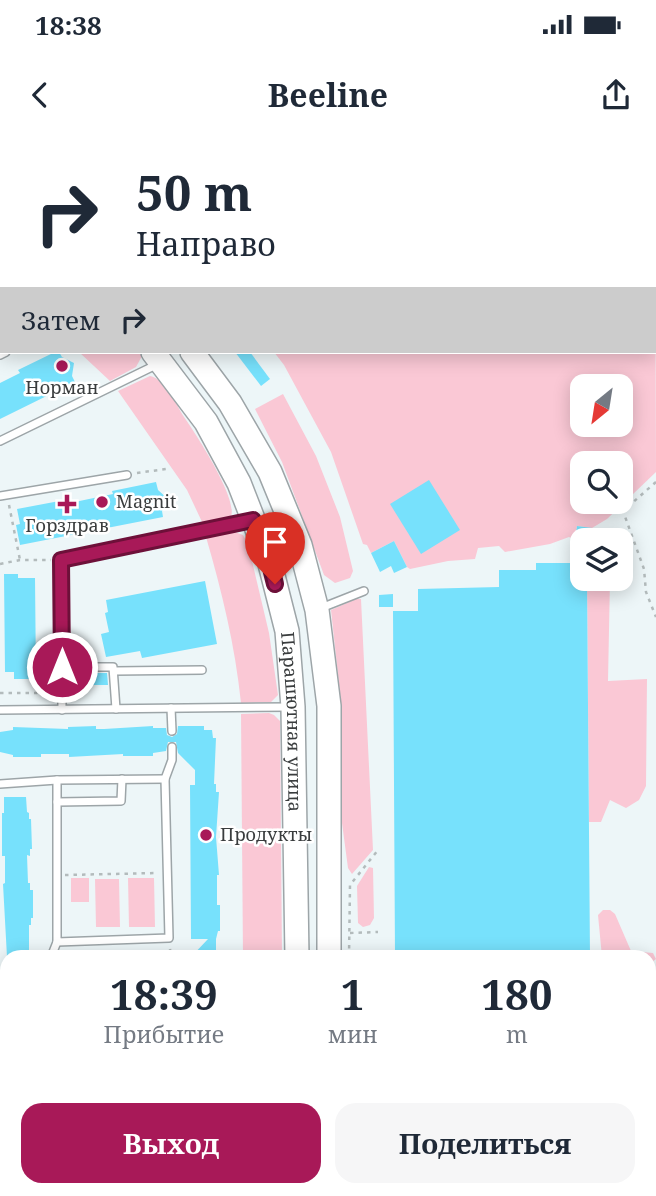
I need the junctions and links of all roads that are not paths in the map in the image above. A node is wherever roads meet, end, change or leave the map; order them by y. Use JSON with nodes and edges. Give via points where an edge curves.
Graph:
{"nodes":[{"id":1,"x":193,"y":354,"type":"edge"},
{"id":2,"x":157,"y":357,"type":"edge"},
{"id":3,"x":0,"y":441,"type":"edge"},
{"id":4,"x":127,"y":475,"type":"road end"},
{"id":5,"x":3,"y":496,"type":"edge"},
{"id":6,"x":253,"y":520,"type":"junction"},
{"id":7,"x":364,"y":591,"type":"dead end"},
{"id":8,"x":317,"y":610,"type":"junction"},
{"id":9,"x":62,"y":667,"type":"junction"},
{"id":10,"x":202,"y":670,"type":"dead end"},
{"id":11,"x":115,"y":671,"type":"junction"},
{"id":12,"x":293,"y":707,"type":"junction"},
{"id":13,"x":171,"y":708,"type":"junction"},
{"id":14,"x":116,"y":709,"type":"junction"},
{"id":15,"x":0,"y":710,"type":"edge"},
{"id":16,"x":62,"y":710,"type":"junction"},
{"id":17,"x":172,"y":731,"type":"dead end"},
{"id":18,"x":172,"y":747,"type":"dead end"},
{"id":19,"x":122,"y":779,"type":"junction"},
{"id":20,"x":165,"y":779,"type":"junction"},
{"id":21,"x":57,"y":780,"type":"junction"},
{"id":22,"x":0,"y":784,"type":"edge"},
{"id":23,"x":57,"y":802,"type":"junction"},
{"id":24,"x":57,"y":942,"type":"junction"},
{"id":25,"x":54,"y":950,"type":"edge"},
{"id":26,"x":297,"y":950,"type":"edge"},
{"id":27,"x":329,"y":950,"type":"edge"}],
"edges":[{"from":1,"to":8,"type":"main road","name":"Парашютная улица","via":[[230,403],[270,472],[300,545]]},
{"from":2,"to":3,"type":"lane"},
{"from":2,"to":6,"type":"main road","name":"Парашютная улица","via":[[206,422]]},
{"from":4,"to":5,"type":"lane"},
{"from":6,"to":9,"type":"lane","via":[[61,560]]},
{"from":6,"to":12,"type":"main road","name":"Парашютная улица","via":[[269,560],[287,631]]},
{"from":7,"to":8,"type":"lane"},
{"from":8,"to":27,"type":"main road","name":"Парашютная улица","via":[[329,706]]},
{"from":9,"to":11,"type":"lane","via":[[109,666]]},
{"from":9,"to":16,"type":"lane"},
{"from":10,"to":11,"type":"lane"},
{"from":11,"to":14,"type":"lane"},
{"from":12,"to":13,"type":"lane"},
{"from":12,"to":26,"type":"main road","name":"Парашютная улица"},
{"from":13,"to":14,"type":"lane"},
{"from":13,"to":17,"type":"lane"},
{"from":14,"to":16,"type":"lane"},
{"from":15,"to":16,"type":"lane"},
{"from":18,"to":20,"type":"lane"},
{"from":19,"to":20,"type":"lane"},
{"from":19,"to":21,"type":"lane"},
{"from":19,"to":23,"type":"lane","via":[[121,801]]},
{"from":20,"to":24,"type":"lane","via":[[169,938]]},
{"from":21,"to":22,"type":"lane"},
{"from":21,"to":23,"type":"lane"},
{"from":23,"to":24,"type":"lane"},
{"from":24,"to":25,"type":"lane"}]}
